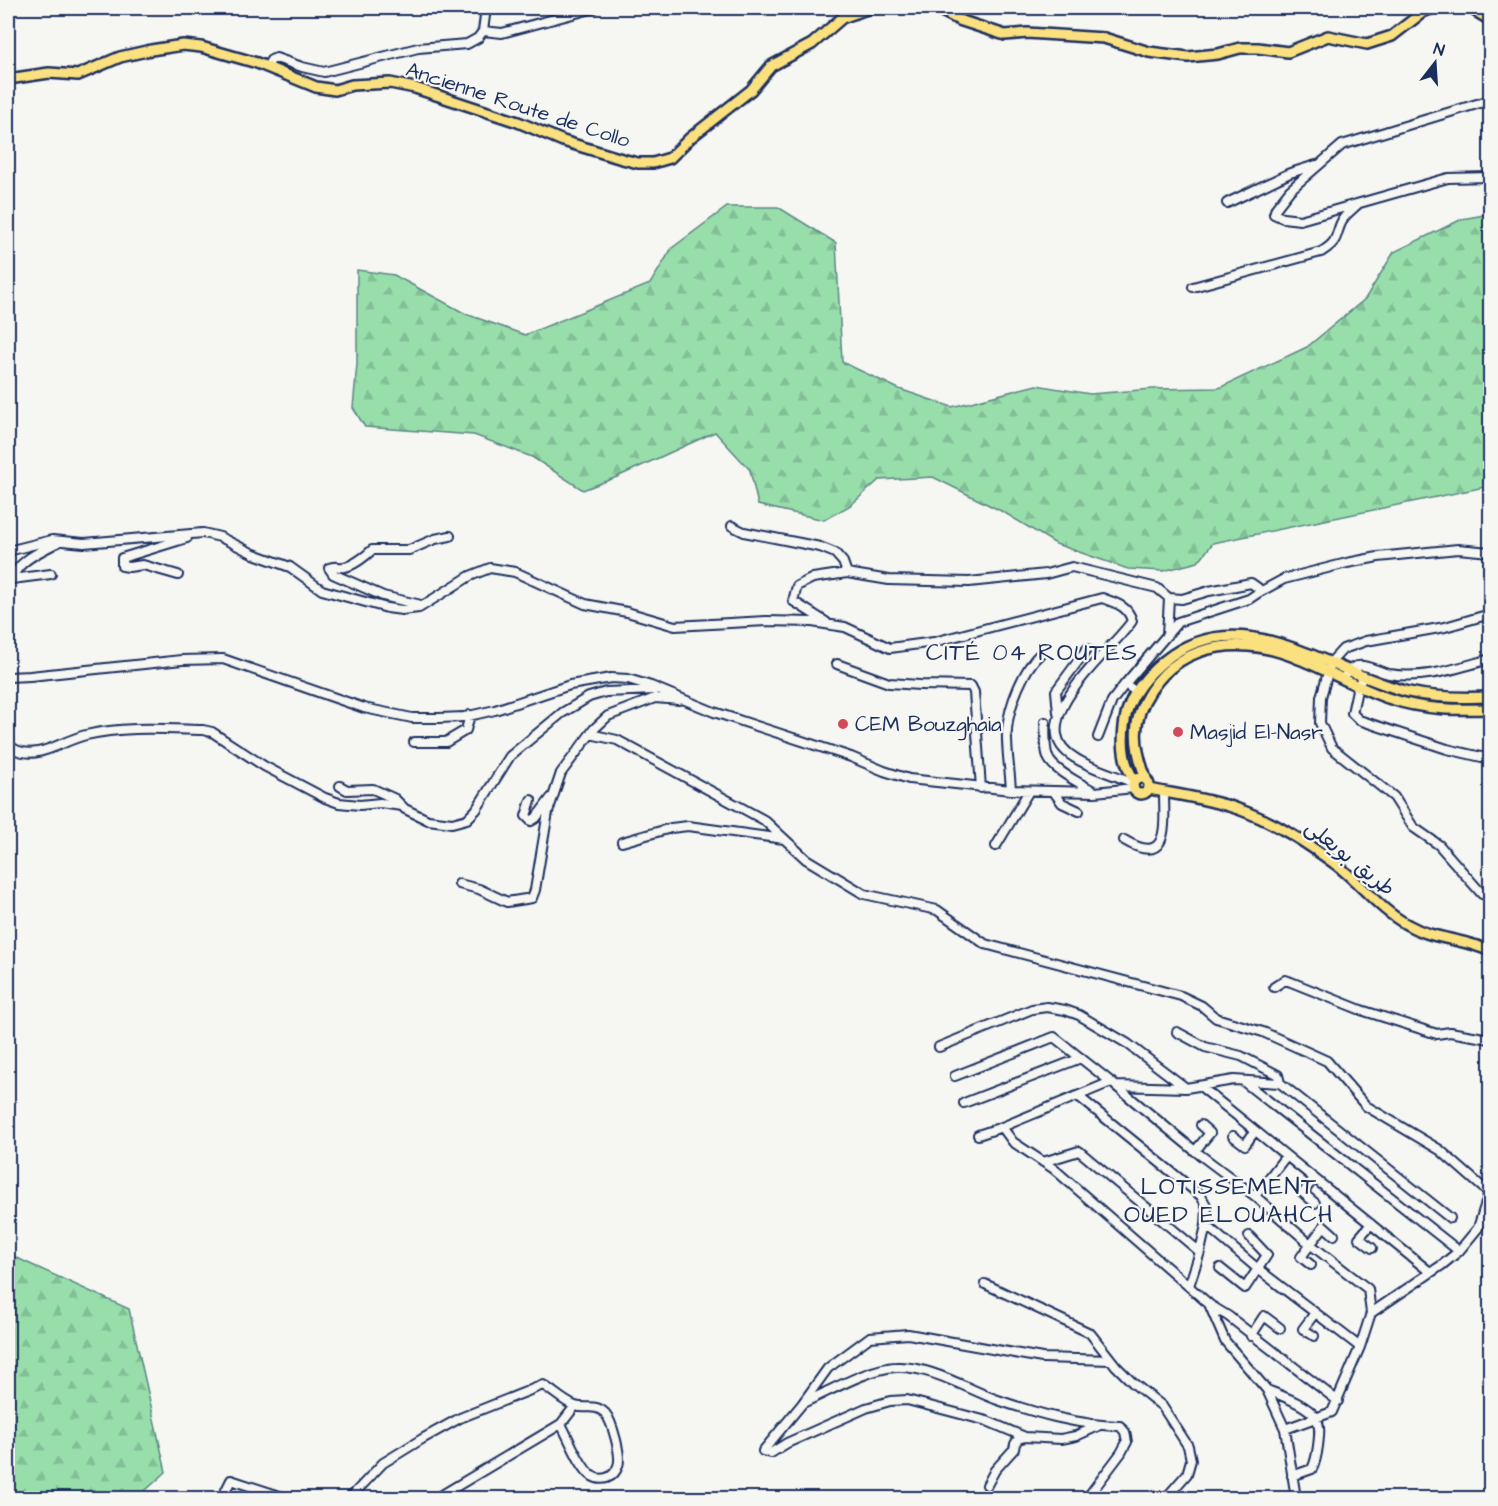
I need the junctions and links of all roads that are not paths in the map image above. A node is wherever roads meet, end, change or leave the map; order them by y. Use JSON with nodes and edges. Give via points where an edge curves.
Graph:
{"nodes":[{"id":1,"x":486,"y":8,"type":"edge"},
{"id":2,"x":595,"y":8,"type":"edge"},
{"id":3,"x":870,"y":8,"type":"edge"},
{"id":4,"x":936,"y":8,"type":"edge"},
{"id":5,"x":1433,"y":8,"type":"edge"},
{"id":6,"x":1470,"y":8,"type":"edge"},
{"id":7,"x":1491,"y":20,"type":"edge"},
{"id":8,"x":483,"y":31,"type":"junction"},
{"id":9,"x":267,"y":67,"type":"junction"},
{"id":10,"x":8,"y":79,"type":"edge"},
{"id":11,"x":1491,"y":100,"type":"edge"},
{"id":12,"x":1321,"y":164,"type":"junction"},
{"id":13,"x":1491,"y":177,"type":"edge"},
{"id":14,"x":1227,"y":203,"type":"dead end"},
{"id":15,"x":1359,"y":203,"type":"junction"},
{"id":16,"x":1193,"y":287,"type":"dead end"},
{"id":17,"x":732,"y":526,"type":"dead end"},
{"id":18,"x":203,"y":533,"type":"junction"},
{"id":19,"x":450,"y":536,"type":"dead end"},
{"id":20,"x":59,"y":541,"type":"junction"},
{"id":21,"x":8,"y":552,"type":"edge"},
{"id":22,"x":1491,"y":552,"type":"edge"},
{"id":23,"x":847,"y":573,"type":"junction"},
{"id":24,"x":51,"y":574,"type":"dead end"},
{"id":25,"x":178,"y":574,"type":"dead end"},
{"id":26,"x":1258,"y":593,"type":"junction"},
{"id":27,"x":1170,"y":598,"type":"junction"},
{"id":28,"x":422,"y":606,"type":"junction"},
{"id":29,"x":1491,"y":614,"type":"edge"},
{"id":30,"x":829,"y":624,"type":"junction"},
{"id":31,"x":1167,"y":636,"type":"junction"},
{"id":32,"x":1087,"y":649,"type":"dead end"},
{"id":33,"x":1041,"y":653,"type":"dead end"},
{"id":34,"x":1491,"y":659,"type":"edge"},
{"id":35,"x":837,"y":664,"type":"dead end"},
{"id":36,"x":1329,"y":667,"type":"junction"},
{"id":37,"x":1349,"y":670,"type":"junction"},
{"id":38,"x":1364,"y":676,"type":"junction"},
{"id":39,"x":8,"y":677,"type":"edge"},
{"id":40,"x":1343,"y":679,"type":"junction"},
{"id":41,"x":1125,"y":684,"type":"junction"},
{"id":42,"x":1358,"y":685,"type":"junction"},
{"id":43,"x":659,"y":690,"type":"junction"},
{"id":44,"x":1136,"y":691,"type":"junction"},
{"id":45,"x":1491,"y":697,"type":"edge"},
{"id":46,"x":687,"y":701,"type":"junction"},
{"id":47,"x":1491,"y":709,"type":"edge"},
{"id":48,"x":1058,"y":713,"type":"junction"},
{"id":49,"x":470,"y":715,"type":"junction"},
{"id":50,"x":1045,"y":722,"type":"dead end"},
{"id":51,"x":590,"y":734,"type":"junction"},
{"id":52,"x":1098,"y":737,"type":"dead end"},
{"id":53,"x":414,"y":742,"type":"dead end"},
{"id":54,"x":8,"y":744,"type":"edge"},
{"id":55,"x":1491,"y":759,"type":"edge"},
{"id":56,"x":1070,"y":777,"type":"junction"},
{"id":57,"x":1134,"y":784,"type":"junction"},
{"id":58,"x":1148,"y":785,"type":"junction"},
{"id":59,"x":340,"y":786,"type":"dead end"},
{"id":60,"x":981,"y":788,"type":"junction"},
{"id":61,"x":1011,"y":790,"type":"junction"},
{"id":62,"x":1029,"y":791,"type":"junction"},
{"id":63,"x":555,"y":792,"type":"junction"},
{"id":64,"x":1054,"y":792,"type":"junction"},
{"id":65,"x":1070,"y":792,"type":"junction"},
{"id":66,"x":1095,"y":792,"type":"junction"},
{"id":67,"x":1164,"y":792,"type":"junction"},
{"id":68,"x":531,"y":800,"type":"dead end"},
{"id":69,"x":402,"y":806,"type":"junction"},
{"id":70,"x":1079,"y":811,"type":"dead end"},
{"id":71,"x":784,"y":839,"type":"junction"},
{"id":72,"x":1124,"y":840,"type":"dead end"},
{"id":73,"x":622,"y":842,"type":"dead end"},
{"id":74,"x":996,"y":846,"type":"dead end"},
{"id":75,"x":459,"y":884,"type":"dead end"},
{"id":76,"x":1491,"y":897,"type":"edge"},
{"id":77,"x":1491,"y":951,"type":"edge"},
{"id":78,"x":1274,"y":987,"type":"dead end"},
{"id":79,"x":1177,"y":1032,"type":"dead end"},
{"id":80,"x":1491,"y":1040,"type":"edge"},
{"id":81,"x":939,"y":1047,"type":"dead end"},
{"id":82,"x":1081,"y":1058,"type":"junction"},
{"id":83,"x":955,"y":1076,"type":"dead end"},
{"id":84,"x":1242,"y":1080,"type":"junction"},
{"id":85,"x":1280,"y":1083,"type":"junction"},
{"id":86,"x":1114,"y":1084,"type":"junction"},
{"id":87,"x":1200,"y":1086,"type":"junction"},
{"id":88,"x":1186,"y":1088,"type":"junction"},
{"id":89,"x":1078,"y":1096,"type":"junction"},
{"id":90,"x":964,"y":1103,"type":"dead end"},
{"id":91,"x":1201,"y":1125,"type":"dead end"},
{"id":92,"x":1002,"y":1127,"type":"junction"},
{"id":93,"x":1255,"y":1131,"type":"junction"},
{"id":94,"x":978,"y":1135,"type":"dead end"},
{"id":95,"x":1233,"y":1136,"type":"dead end"},
{"id":96,"x":1195,"y":1152,"type":"junction"},
{"id":97,"x":1286,"y":1156,"type":"junction"},
{"id":98,"x":1043,"y":1161,"type":"junction"},
{"id":99,"x":1314,"y":1178,"type":"junction"},
{"id":100,"x":1255,"y":1196,"type":"junction"},
{"id":101,"x":1315,"y":1203,"type":"dead end"},
{"id":102,"x":1450,"y":1218,"type":"dead end"},
{"id":103,"x":1371,"y":1224,"type":"junction"},
{"id":104,"x":1206,"y":1225,"type":"junction"},
{"id":105,"x":1334,"y":1234,"type":"dead end"},
{"id":106,"x":1249,"y":1236,"type":"dead end"},
{"id":107,"x":1310,"y":1244,"type":"junction"},
{"id":108,"x":1372,"y":1248,"type":"dead end"},
{"id":109,"x":1459,"y":1251,"type":"junction"},
{"id":110,"x":1200,"y":1252,"type":"junction"},
{"id":111,"x":1311,"y":1265,"type":"dead end"},
{"id":112,"x":1220,"y":1268,"type":"dead end"},
{"id":113,"x":1258,"y":1269,"type":"junction"},
{"id":114,"x":1430,"y":1272,"type":"junction"},
{"id":115,"x":985,"y":1284,"type":"dead end"},
{"id":116,"x":1189,"y":1286,"type":"junction"},
{"id":117,"x":1209,"y":1304,"type":"junction"},
{"id":118,"x":1315,"y":1313,"type":"junction"},
{"id":119,"x":1371,"y":1313,"type":"junction"},
{"id":120,"x":1280,"y":1328,"type":"dead end"},
{"id":121,"x":1251,"y":1336,"type":"junction"},
{"id":122,"x":1314,"y":1336,"type":"dead end"},
{"id":123,"x":1360,"y":1347,"type":"junction"},
{"id":124,"x":1111,"y":1359,"type":"junction"},
{"id":125,"x":1267,"y":1390,"type":"junction"},
{"id":126,"x":1338,"y":1401,"type":"junction"},
{"id":127,"x":802,"y":1404,"type":"junction"},
{"id":128,"x":575,"y":1406,"type":"junction"},
{"id":129,"x":1316,"y":1418,"type":"junction"},
{"id":130,"x":561,"y":1424,"type":"junction"},
{"id":131,"x":1098,"y":1426,"type":"junction"},
{"id":132,"x":1286,"y":1433,"type":"junction"},
{"id":133,"x":1025,"y":1437,"type":"junction"},
{"id":134,"x":1292,"y":1476,"type":"junction"},
{"id":135,"x":987,"y":1485,"type":"dead end"},
{"id":136,"x":222,"y":1498,"type":"edge"},
{"id":137,"x":286,"y":1498,"type":"edge"},
{"id":138,"x":350,"y":1498,"type":"edge"},
{"id":139,"x":437,"y":1498,"type":"edge"},
{"id":140,"x":1087,"y":1498,"type":"edge"},
{"id":141,"x":1166,"y":1498,"type":"edge"},
{"id":142,"x":1296,"y":1498,"type":"edge"}],
"edges":[{"from":1,"to":8,"type":"street"},
{"from":2,"to":8,"type":"street","via":[[502,33]]},
{"from":3,"to":9,"type":"main road","name":"Ancienne Route de Collo","via":[[842,18],[812,44],[771,66],[751,90],[670,158],[654,163],[630,161],[564,141],[415,88],[390,83],[335,90],[316,87]]},
{"from":4,"to":5,"type":"main road","via":[[1005,35],[1104,38],[1149,52],[1188,57],[1240,48],[1288,52],[1328,36],[1367,44],[1378,42]]},
{"from":6,"to":7,"type":"main road"},
{"from":8,"to":9,"type":"street","via":[[467,44],[418,48],[324,72],[276,58]]},
{"from":9,"to":10,"type":"main road","name":"Ancienne Route de Collo","via":[[183,45],[120,57],[78,75],[49,73]]},
{"from":11,"to":12,"type":"street","via":[[1342,145]]},
{"from":12,"to":14,"type":"street","via":[[1290,173]]},
{"from":12,"to":15,"type":"street","via":[[1290,190],[1274,214],[1300,220]]},
{"from":13,"to":15,"type":"street","via":[[1448,178]]},
{"from":15,"to":16,"type":"street","via":[[1343,219],[1332,246],[1321,252]]},
{"from":17,"to":23,"type":"street","via":[[744,532],[820,547],[835,554]]},
{"from":18,"to":20,"type":"street","via":[[84,543]]},
{"from":18,"to":25,"type":"street","via":[[122,558],[121,562],[122,566],[144,565]]},
{"from":18,"to":28,"type":"street","via":[[290,567],[322,590],[387,608]]},
{"from":19,"to":28,"type":"street","via":[[409,550],[372,550],[345,567],[329,568],[333,574],[383,596]]},
{"from":20,"to":21,"type":"street"},
{"from":20,"to":24,"type":"street","via":[[20,565],[12,579]]},
{"from":22,"to":26,"type":"street","via":[[1458,549],[1378,557],[1284,579]]},
{"from":23,"to":27,"type":"street","via":[[889,580],[969,582],[1046,574],[1072,567],[1157,588]]},
{"from":23,"to":30,"type":"street","via":[[813,578],[797,586],[794,601]]},
{"from":26,"to":27,"type":"street","via":[[1251,583],[1182,599]]},
{"from":26,"to":31,"type":"street","via":[[1233,606],[1190,616],[1178,622]]},
{"from":27,"to":31,"type":"street"},
{"from":28,"to":30,"type":"street","via":[[490,568],[515,572],[585,604],[675,627],[765,621]]},
{"from":29,"to":36,"type":"street","via":[[1435,630],[1366,641],[1343,649]]},
{"from":30,"to":48,"type":"street","via":[[845,627],[890,648],[902,648],[1102,598],[1120,604],[1132,621],[1099,656]]},
{"from":31,"to":41,"type":"street"},
{"from":32,"to":48,"type":"street","via":[[1056,691]]},
{"from":33,"to":61,"type":"street","via":[[1025,672],[1008,722]]},
{"from":34,"to":37,"type":"street","via":[[1416,676],[1387,674],[1365,665]]},
{"from":35,"to":60,"type":"street","via":[[889,683],[971,686]]},
{"from":36,"to":37,"type":"main road"},
{"from":36,"to":40,"type":"main road"},
{"from":36,"to":44,"type":"main road","via":[[1305,651],[1270,641],[1212,638],[1186,645],[1171,655]]},
{"from":36,"to":58,"type":"main road","via":[[1250,646],[1210,648],[1190,655],[1154,685],[1142,706],[1136,743]]},
{"from":36,"to":76,"type":"street","via":[[1321,697],[1320,723],[1332,748],[1394,797],[1413,827],[1438,846],[1482,894]]},
{"from":37,"to":38,"type":"main road"},
{"from":37,"to":40,"type":"street"},
{"from":38,"to":42,"type":"street"},
{"from":38,"to":45,"type":"main road","via":[[1428,695]]},
{"from":39,"to":49,"type":"street","via":[[223,659],[364,708],[412,718]]},
{"from":40,"to":42,"type":"main road"},
{"from":41,"to":44,"type":"street"},
{"from":41,"to":52,"type":"street","via":[[1112,701]]},
{"from":42,"to":47,"type":"main road","via":[[1417,706]]},
{"from":42,"to":55,"type":"street","via":[[1352,713],[1359,720]]},
{"from":43,"to":46,"type":"street"},
{"from":43,"to":49,"type":"street","via":[[628,679],[611,678],[570,685]]},
{"from":43,"to":69,"type":"street","via":[[606,692],[562,713],[510,756],[467,819],[452,823],[428,820]]},
{"from":44,"to":57,"type":"main road","via":[[1125,719],[1124,744],[1126,765]]},
{"from":46,"to":51,"type":"street","via":[[654,698],[608,716]]},
{"from":46,"to":60,"type":"street","via":[[909,779]]},
{"from":48,"to":57,"type":"street","via":[[1059,740],[1068,753]]},
{"from":49,"to":53,"type":"street","via":[[466,730],[446,742]]},
{"from":50,"to":56,"type":"street","via":[[1047,756]]},
{"from":51,"to":63,"type":"street","via":[[561,773]]},
{"from":51,"to":71,"type":"street","via":[[617,740],[715,793],[764,820]]},
{"from":54,"to":69,"type":"street","via":[[29,754],[108,731],[203,729],[325,798],[339,803]]},
{"from":56,"to":65,"type":"street"},
{"from":56,"to":66,"type":"street"},
{"from":57,"to":58,"type":"main road","via":[[1140,778]]},
{"from":57,"to":58,"type":"main road","via":[[1141,794]]},
{"from":57,"to":66,"type":"street"},
{"from":58,"to":67,"type":"main road","name":"طريق بويعلى"},
{"from":59,"to":69,"type":"street","via":[[373,789]]},
{"from":60,"to":61,"type":"street"},
{"from":61,"to":62,"type":"street"},
{"from":62,"to":64,"type":"street"},
{"from":62,"to":74,"type":"street"},
{"from":63,"to":68,"type":"street","via":[[531,820],[526,816]]},
{"from":63,"to":75,"type":"street","via":[[532,898],[507,902]]},
{"from":64,"to":65,"type":"street"},
{"from":64,"to":70,"type":"street","via":[[1062,803]]},
{"from":65,"to":66,"type":"street"},
{"from":67,"to":72,"type":"street","via":[[1163,837],[1158,844],[1142,849]]},
{"from":67,"to":77,"type":"main road","name":"طريق بويعلى","via":[[1223,804],[1268,821],[1339,867],[1379,905],[1406,924],[1420,932]]},
{"from":71,"to":73,"type":"street","via":[[687,826]]},
{"from":71,"to":109,"type":"street","via":[[806,858],[864,894],[937,910],[985,944],[1180,996],[1216,1018],[1263,1032],[1327,1061],[1366,1106],[1440,1150],[1489,1193],[1478,1228]]},
{"from":78,"to":80,"type":"street","via":[[1285,980],[1437,1034],[1450,1032]]},
{"from":79,"to":85,"type":"street","via":[[1205,1047],[1247,1059],[1278,1075]]},
{"from":81,"to":88,"type":"street","via":[[1032,1009],[1047,1007],[1079,1015],[1128,1044]]},
{"from":82,"to":83,"type":"street","via":[[1054,1037]]},
{"from":82,"to":86,"type":"street"},
{"from":82,"to":90,"type":"street"},
{"from":84,"to":85,"type":"street"},
{"from":84,"to":87,"type":"street"},
{"from":84,"to":109,"type":"street"},
{"from":85,"to":102,"type":"street"},
{"from":86,"to":88,"type":"street"},
{"from":86,"to":89,"type":"street"},
{"from":86,"to":96,"type":"street"},
{"from":87,"to":88,"type":"street"},
{"from":87,"to":93,"type":"street"},
{"from":89,"to":92,"type":"street"},
{"from":89,"to":104,"type":"street","via":[[1201,1196],[1207,1207]]},
{"from":91,"to":96,"type":"street","via":[[1210,1133]]},
{"from":92,"to":94,"type":"street"},
{"from":92,"to":98,"type":"street","via":[[1013,1143]]},
{"from":93,"to":95,"type":"street","via":[[1245,1145]]},
{"from":93,"to":97,"type":"street"},
{"from":96,"to":100,"type":"street"},
{"from":97,"to":99,"type":"street"},
{"from":97,"to":100,"type":"street"},
{"from":98,"to":110,"type":"street","via":[[1078,1150]]},
{"from":98,"to":116,"type":"street"},
{"from":99,"to":101,"type":"street","via":[[1303,1192]]},
{"from":99,"to":103,"type":"street"},
{"from":100,"to":107,"type":"street"},
{"from":103,"to":108,"type":"street","via":[[1359,1238]]},
{"from":103,"to":114,"type":"street"},
{"from":104,"to":110,"type":"street"},
{"from":104,"to":113,"type":"street"},
{"from":105,"to":107,"type":"street","via":[[1324,1226]]},
{"from":106,"to":113,"type":"street","via":[[1267,1255]]},
{"from":107,"to":111,"type":"street","via":[[1301,1257]]},
{"from":107,"to":119,"type":"street","via":[[1368,1289]]},
{"from":109,"to":114,"type":"street"},
{"from":110,"to":116,"type":"street"},
{"from":112,"to":113,"type":"street","via":[[1245,1288]]},
{"from":113,"to":118,"type":"street"},
{"from":114,"to":119,"type":"street"},
{"from":115,"to":124,"type":"street","via":[[1090,1333]]},
{"from":116,"to":117,"type":"street"},
{"from":117,"to":121,"type":"street"},
{"from":117,"to":125,"type":"street","via":[[1224,1341]]},
{"from":118,"to":122,"type":"street","via":[[1303,1329]]},
{"from":118,"to":123,"type":"street"},
{"from":119,"to":123,"type":"street"},
{"from":120,"to":121,"type":"street","via":[[1264,1316]]},
{"from":121,"to":126,"type":"street"},
{"from":123,"to":126,"type":"street"},
{"from":124,"to":127,"type":"street","via":[[1042,1358],[908,1334],[870,1337],[828,1368]]},
{"from":124,"to":141,"type":"street","via":[[1162,1406],[1188,1446],[1191,1460],[1187,1474]]},
{"from":125,"to":129,"type":"street","via":[[1287,1397]]},
{"from":125,"to":132,"type":"street"},
{"from":126,"to":129,"type":"street","via":[[1332,1412]]},
{"from":127,"to":131,"type":"street","via":[[879,1369],[897,1366],[929,1372],[997,1400]]},
{"from":127,"to":133,"type":"street","via":[[763,1451],[771,1453],[866,1408],[907,1400],[979,1419]]},
{"from":128,"to":130,"type":"street"},
{"from":128,"to":130,"type":"street","via":[[596,1407],[610,1422],[619,1460],[610,1477],[592,1476],[584,1468]]},
{"from":128,"to":138,"type":"street","via":[[543,1385],[460,1418],[383,1463]]},
{"from":129,"to":132,"type":"street"},
{"from":129,"to":134,"type":"street","via":[[1320,1434],[1315,1462],[1312,1469]]},
{"from":130,"to":139,"type":"street"},
{"from":131,"to":133,"type":"street","via":[[1061,1439]]},
{"from":131,"to":140,"type":"street","via":[[1120,1426],[1127,1442]]},
{"from":132,"to":134,"type":"street"},
{"from":133,"to":135,"type":"street","via":[[1018,1439]]},
{"from":134,"to":142,"type":"street"},
{"from":136,"to":137,"type":"street","via":[[231,1480]]}]}
